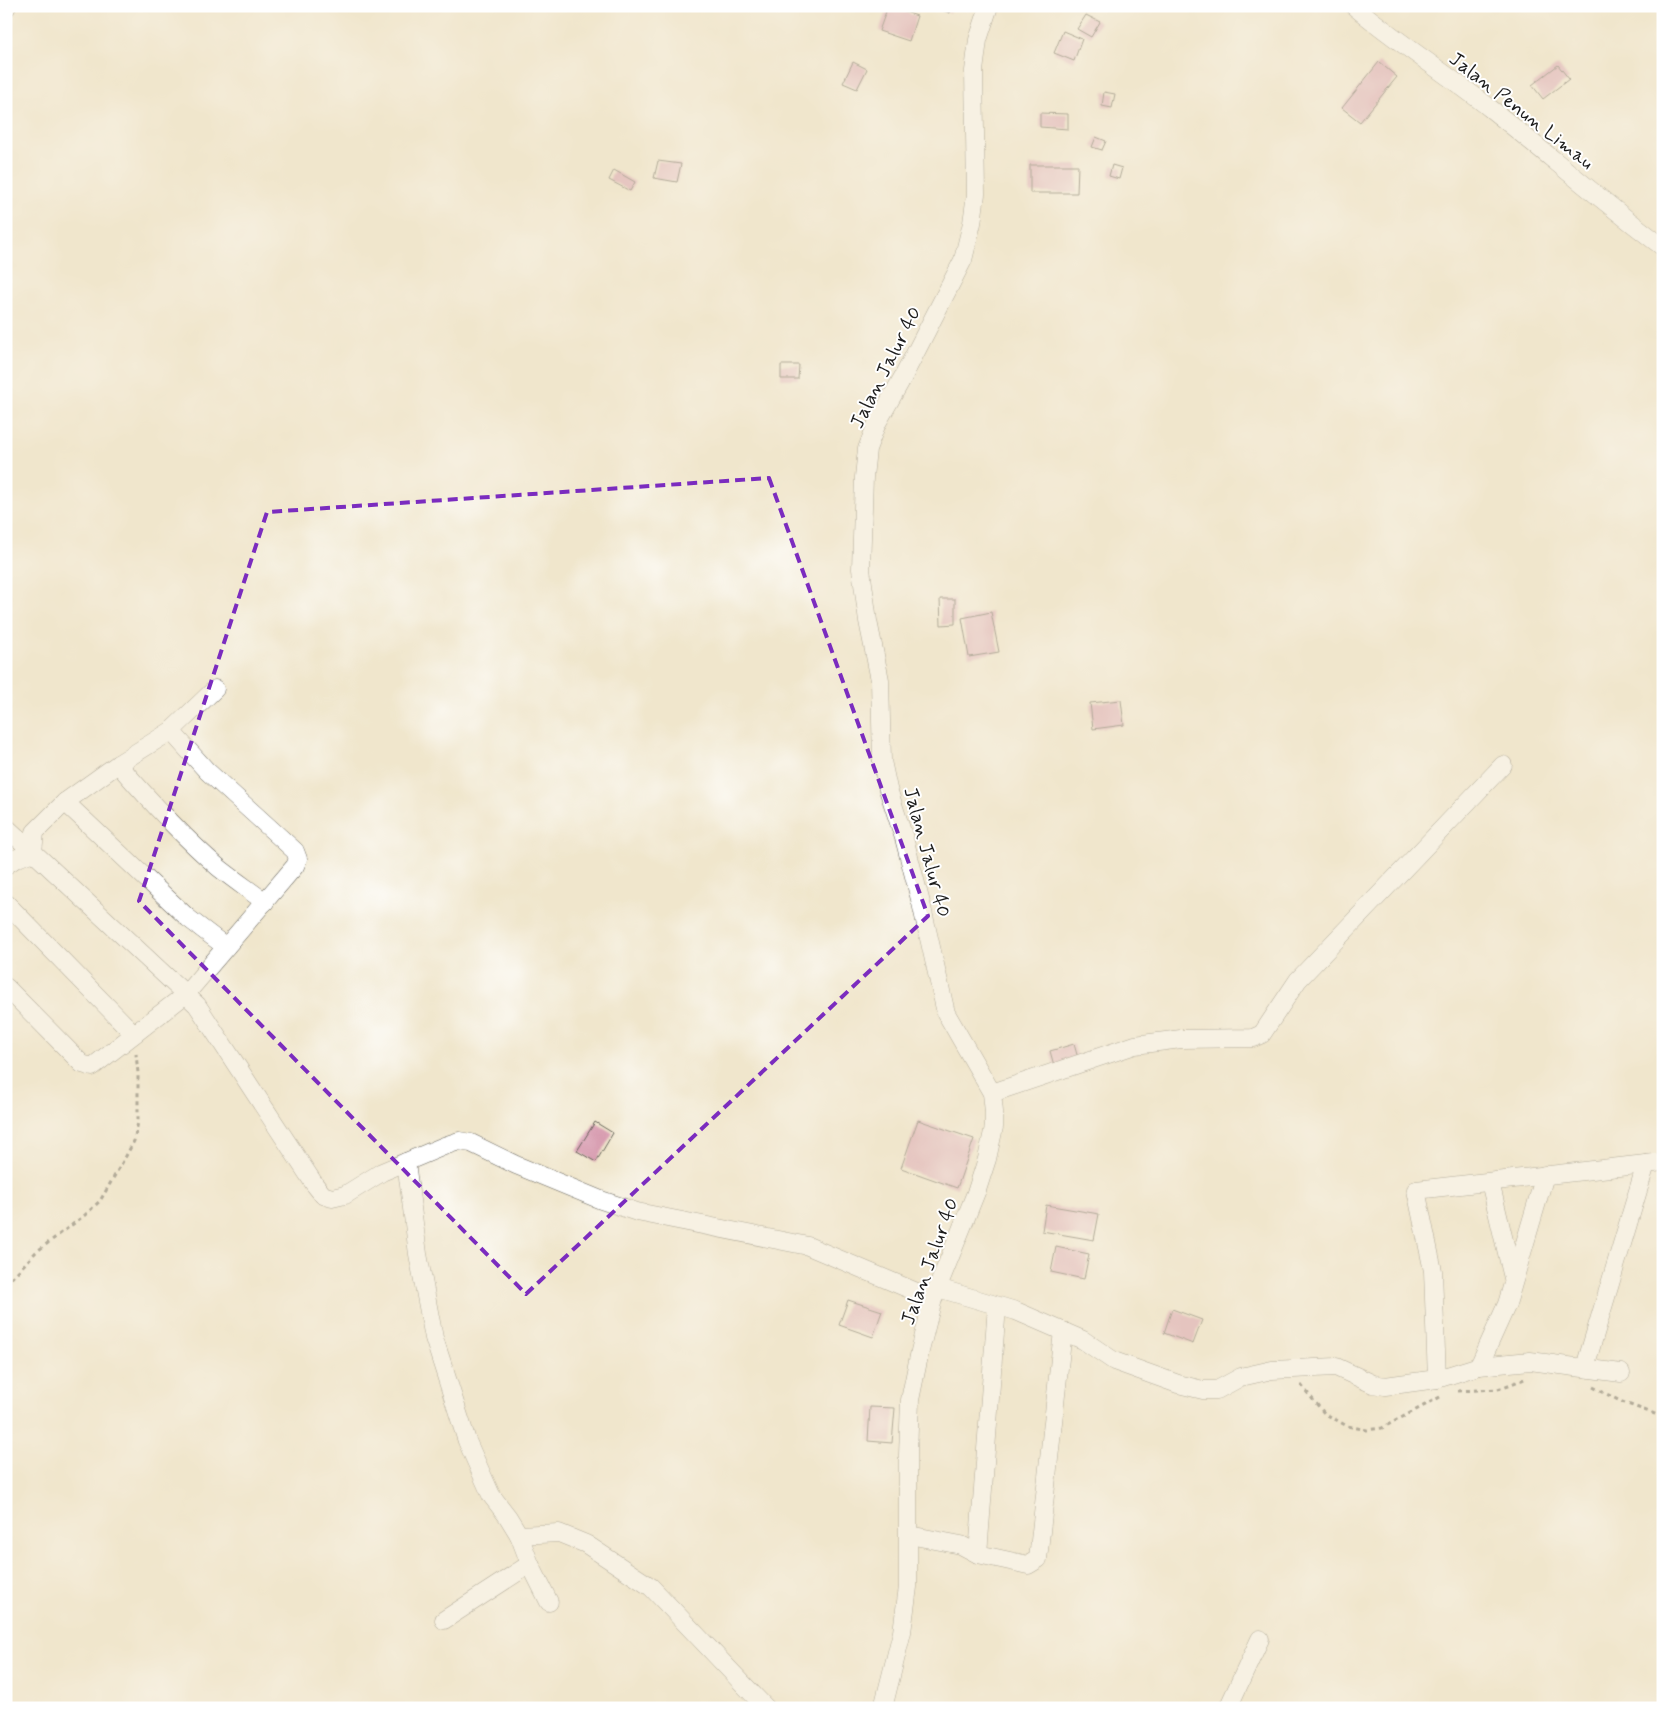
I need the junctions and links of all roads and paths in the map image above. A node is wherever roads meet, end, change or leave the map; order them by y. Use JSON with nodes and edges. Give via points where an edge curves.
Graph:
{"nodes":[{"id":1,"x":989,"y":6,"type":"edge"},
{"id":2,"x":1354,"y":6,"type":"edge"},
{"id":3,"x":1663,"y":247,"type":"edge"},
{"id":4,"x":214,"y":689,"type":"dead end"},
{"id":5,"x":171,"y":731,"type":"junction"},
{"id":6,"x":118,"y":764,"type":"junction"},
{"id":7,"x":1503,"y":765,"type":"dead end"},
{"id":8,"x":65,"y":802,"type":"junction"},
{"id":9,"x":6,"y":827,"type":"edge"},
{"id":10,"x":33,"y":852,"type":"junction"},
{"id":11,"x":6,"y":865,"type":"edge"},
{"id":12,"x":265,"y":902,"type":"junction"},
{"id":13,"x":6,"y":904,"type":"edge"},
{"id":14,"x":226,"y":947,"type":"junction"},
{"id":15,"x":6,"y":987,"type":"edge"},
{"id":16,"x":186,"y":994,"type":"junction"},
{"id":17,"x":134,"y":1034,"type":"junction"},
{"id":18,"x":992,"y":1094,"type":"junction"},
{"id":19,"x":406,"y":1162,"type":"junction"},
{"id":20,"x":1655,"y":1163,"type":"edge"},
{"id":21,"x":1545,"y":1175,"type":"junction"},
{"id":22,"x":1490,"y":1182,"type":"junction"},
{"id":23,"x":1514,"y":1280,"type":"junction"},
{"id":24,"x":6,"y":1284,"type":"edge"},
{"id":25,"x":936,"y":1294,"type":"junction"},
{"id":26,"x":997,"y":1306,"type":"junction"},
{"id":27,"x":1063,"y":1331,"type":"junction"},
{"id":28,"x":1479,"y":1366,"type":"junction"},
{"id":29,"x":1585,"y":1367,"type":"junction"},
{"id":30,"x":1621,"y":1373,"type":"dead end"},
{"id":31,"x":1527,"y":1378,"type":"dead end"},
{"id":32,"x":1437,"y":1379,"type":"junction"},
{"id":33,"x":1300,"y":1383,"type":"dead end"},
{"id":34,"x":1590,"y":1385,"type":"dead end"},
{"id":35,"x":1451,"y":1393,"type":"dead end"},
{"id":36,"x":1444,"y":1396,"type":"dead end"},
{"id":37,"x":1663,"y":1417,"type":"edge"},
{"id":38,"x":519,"y":1535,"type":"junction"},
{"id":39,"x":909,"y":1536,"type":"junction"},
{"id":40,"x":978,"y":1554,"type":"junction"},
{"id":41,"x":530,"y":1564,"type":"junction"},
{"id":42,"x":549,"y":1602,"type":"dead end"},
{"id":43,"x":444,"y":1620,"type":"dead end"},
{"id":44,"x":1260,"y":1639,"type":"dead end"},
{"id":45,"x":766,"y":1708,"type":"edge"},
{"id":46,"x":883,"y":1708,"type":"edge"},
{"id":47,"x":1228,"y":1708,"type":"edge"}],
"edges":[{"from":1,"to":18,"type":"street","name":"Jalan Jalur 40","via":[[978,40],[974,71],[976,194],[972,223],[963,260],[877,423],[867,449],[861,568],[880,680],[882,761],[888,789],[921,903],[946,1013]]},
{"from":2,"to":3,"type":"street","name":"Jalan Penun Limau","via":[[1490,108]]},
{"from":4,"to":5,"type":"street"},
{"from":5,"to":6,"type":"street"},
{"from":5,"to":12,"type":"street","via":[[207,771],[295,852],[298,859],[295,866]]},
{"from":6,"to":8,"type":"street"},
{"from":6,"to":12,"type":"street","via":[[218,867]]},
{"from":7,"to":18,"type":"street","via":[[1298,980],[1262,1034],[1253,1038],[1181,1039],[1135,1045]]},
{"from":8,"to":10,"type":"street","via":[[36,832]]},
{"from":8,"to":14,"type":"street","via":[[188,918]]},
{"from":9,"to":10,"type":"street"},
{"from":10,"to":11,"type":"street"},
{"from":10,"to":16,"type":"street"},
{"from":12,"to":14,"type":"street"},
{"from":13,"to":17,"type":"street"},
{"from":14,"to":16,"type":"street"},
{"from":15,"to":17,"type":"street","via":[[82,1064],[92,1068]]},
{"from":16,"to":17,"type":"street"},
{"from":16,"to":19,"type":"street","via":[[197,1005],[323,1195],[332,1198],[345,1195],[382,1172]]},
{"from":17,"to":24,"type":"path","via":[[138,1073],[138,1122],[134,1141],[100,1201],[36,1252]]},
{"from":18,"to":25,"type":"street","name":"Jalan Jalur 40","via":[[994,1127],[987,1159]]},
{"from":19,"to":25,"type":"street","via":[[460,1141],[471,1143],[516,1165],[636,1212],[808,1246]]},
{"from":19,"to":38,"type":"street","via":[[418,1254],[434,1338],[471,1450],[491,1495]]},
{"from":20,"to":21,"type":"street"},
{"from":20,"to":29,"type":"street"},
{"from":21,"to":22,"type":"street"},
{"from":21,"to":23,"type":"street"},
{"from":22,"to":23,"type":"street"},
{"from":22,"to":32,"type":"street","via":[[1416,1190],[1433,1272]]},
{"from":23,"to":28,"type":"street","via":[[1507,1304]]},
{"from":25,"to":26,"type":"street"},
{"from":25,"to":39,"type":"street","name":"Jalan Jalur 40","via":[[910,1400]]},
{"from":26,"to":27,"type":"street"},
{"from":26,"to":40,"type":"street"},
{"from":27,"to":32,"type":"street","via":[[1114,1361],[1203,1390],[1217,1390],[1241,1377],[1272,1370],[1304,1368],[1336,1367],[1385,1386]]},
{"from":27,"to":40,"type":"street","via":[[1038,1559],[1028,1566]]},
{"from":28,"to":29,"type":"street","via":[[1530,1361]]},
{"from":28,"to":32,"type":"street"},
{"from":29,"to":30,"type":"street"},
{"from":31,"to":35,"type":"path","via":[[1498,1389]]},
{"from":33,"to":36,"type":"path","via":[[1324,1413],[1347,1426],[1366,1430],[1382,1428]]},
{"from":34,"to":37,"type":"path","via":[[1622,1402]]},
{"from":38,"to":41,"type":"street"},
{"from":38,"to":45,"type":"street","via":[[559,1533],[586,1544],[651,1587]]},
{"from":39,"to":40,"type":"street","via":[[961,1545]]},
{"from":39,"to":46,"type":"street","name":"Jalan Jalur 40","via":[[908,1587],[902,1632]]},
{"from":41,"to":42,"type":"street"},
{"from":41,"to":43,"type":"street"},
{"from":44,"to":47,"type":"street"}]}
